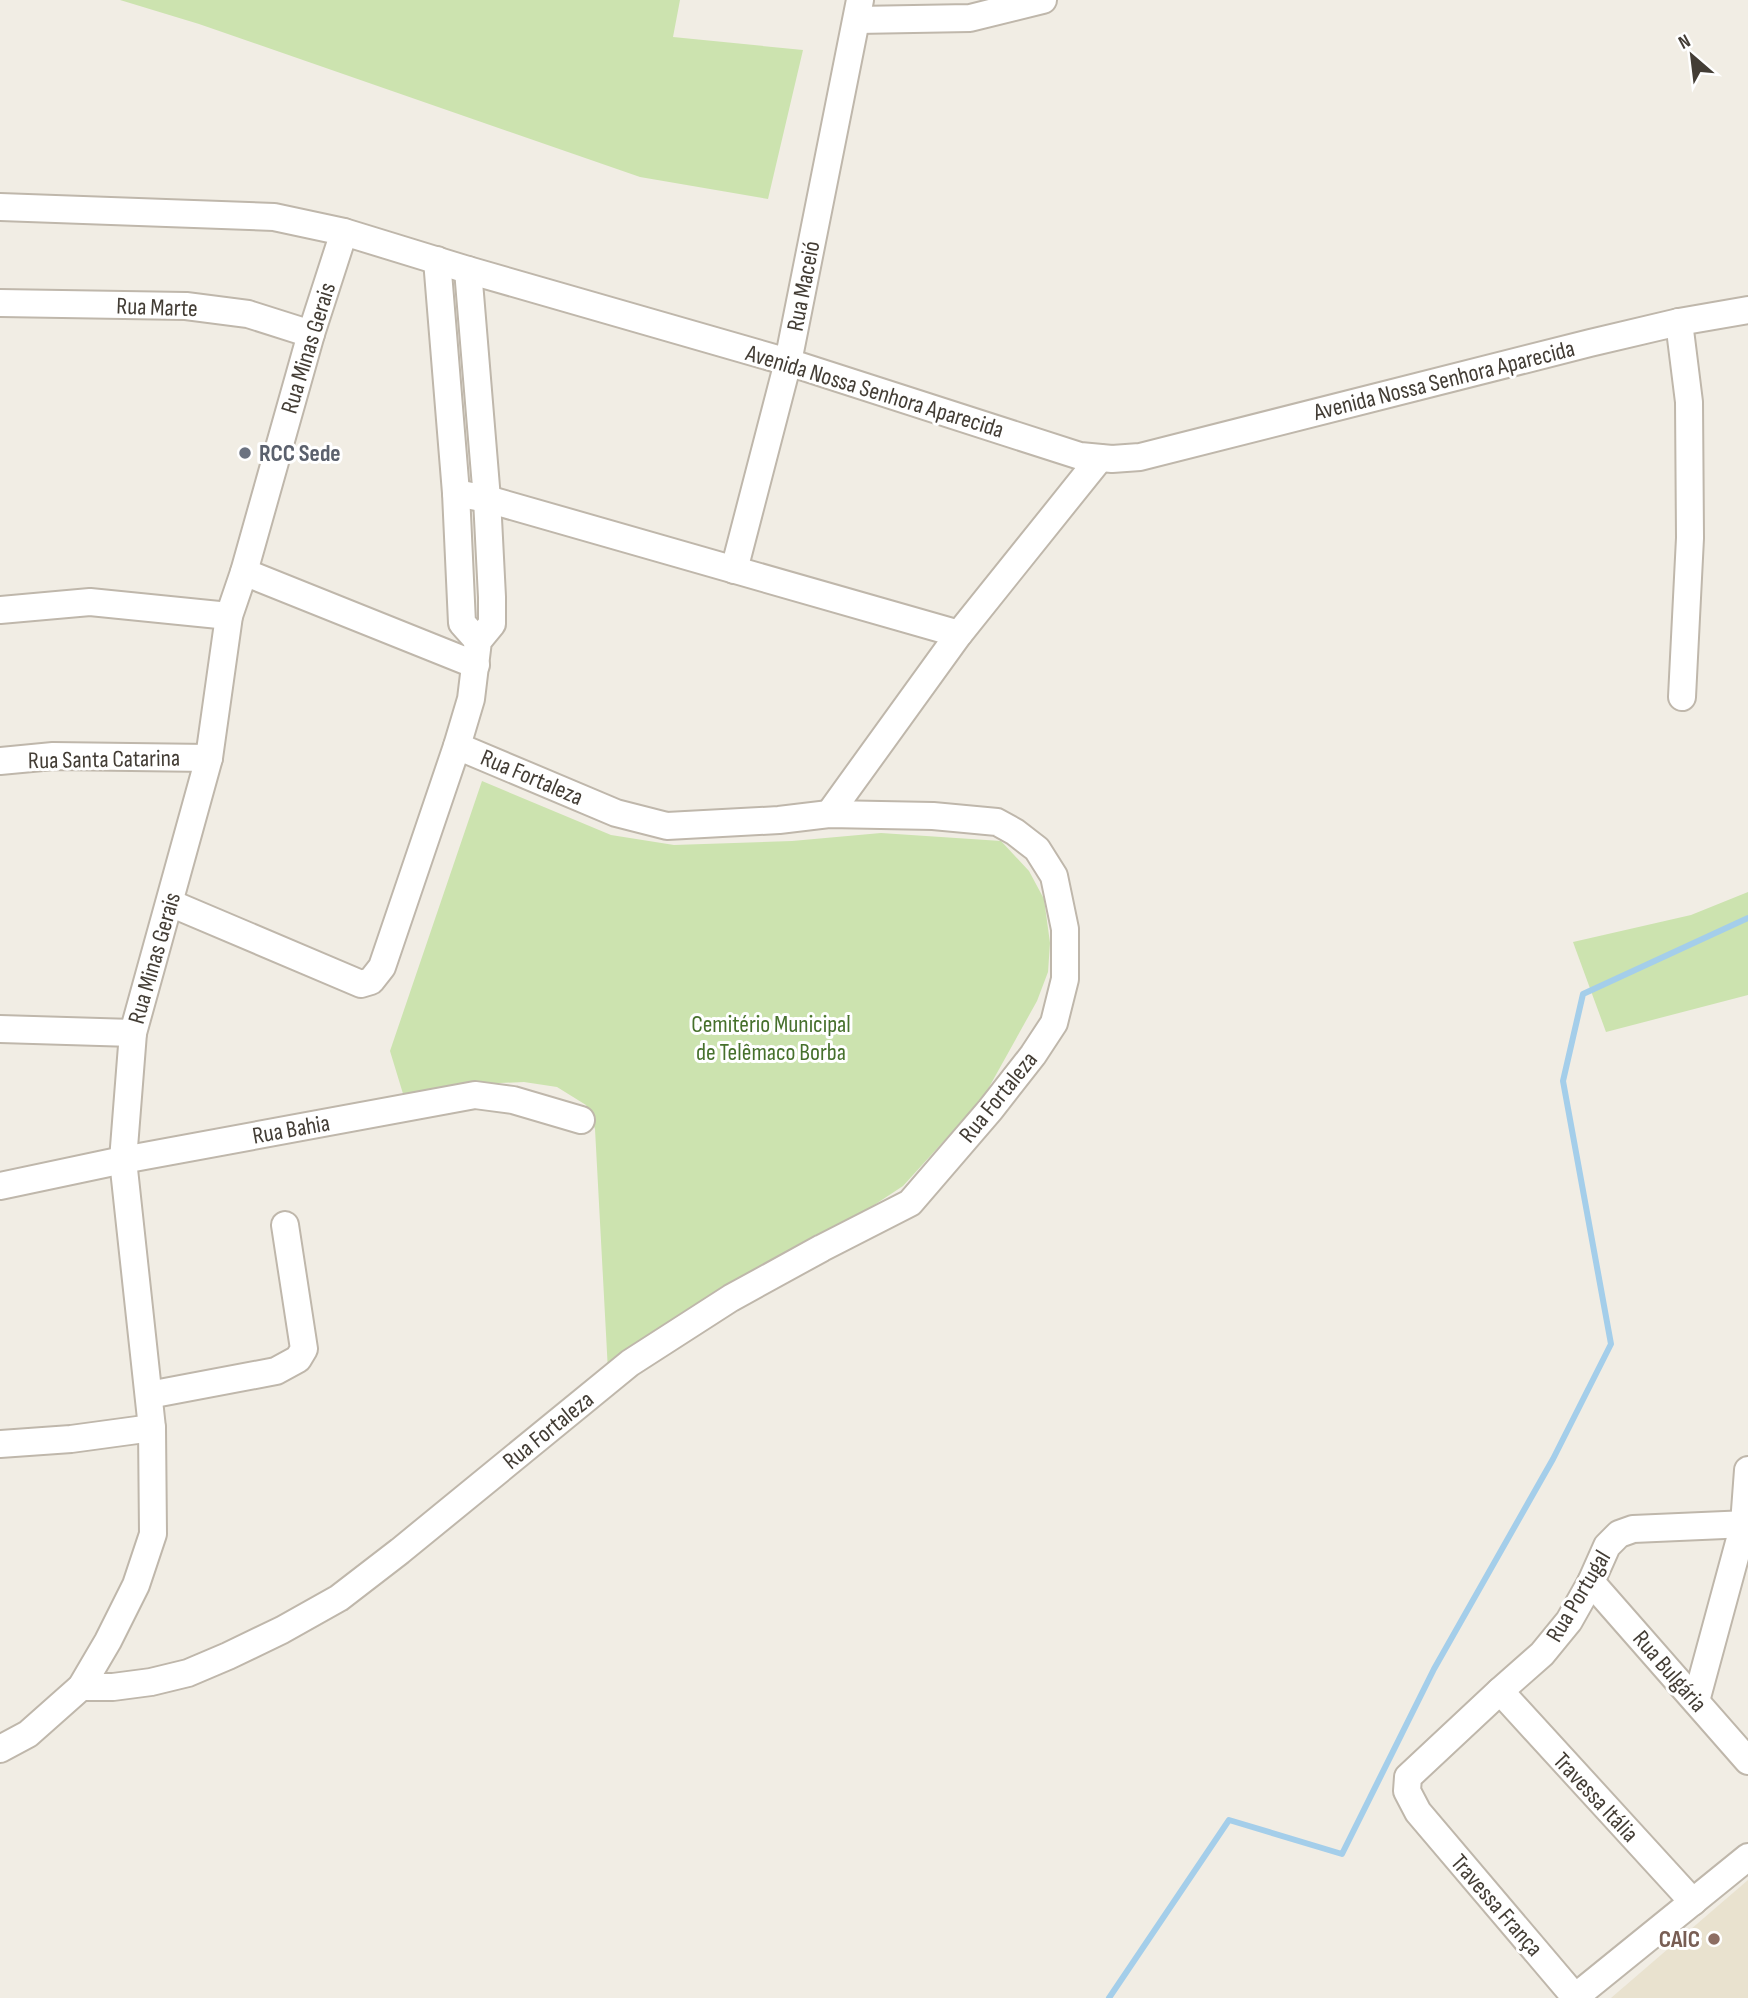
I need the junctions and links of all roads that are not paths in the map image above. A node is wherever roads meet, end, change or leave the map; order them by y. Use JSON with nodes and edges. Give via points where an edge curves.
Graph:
{"nodes":[{"id":1,"x":1043,"y":0,"type":"edge"},
{"id":2,"x":858,"y":10,"type":"edge"},
{"id":3,"x":0,"y":207,"type":"edge"},
{"id":4,"x":344,"y":232,"type":"junction"},
{"id":5,"x":438,"y":261,"type":"junction"},
{"id":6,"x":468,"y":270,"type":"junction"},
{"id":7,"x":0,"y":303,"type":"edge"},
{"id":8,"x":1748,"y":310,"type":"edge"},
{"id":9,"x":1679,"y":321,"type":"junction"},
{"id":10,"x":311,"y":334,"type":"junction"},
{"id":11,"x":788,"y":362,"type":"junction"},
{"id":12,"x":1100,"y":458,"type":"junction"},
{"id":13,"x":456,"y":493,"type":"junction"},
{"id":14,"x":486,"y":499,"type":"junction"},
{"id":15,"x":734,"y":569,"type":"junction"},
{"id":16,"x":244,"y":572,"type":"junction"},
{"id":17,"x":0,"y":610,"type":"edge"},
{"id":18,"x":229,"y":615,"type":"junction"},
{"id":19,"x":959,"y":634,"type":"junction"},
{"id":20,"x":477,"y":653,"type":"junction"},
{"id":21,"x":1682,"y":697,"type":"dead end"},
{"id":22,"x":457,"y":746,"type":"junction"},
{"id":23,"x":209,"y":758,"type":"junction"},
{"id":24,"x":0,"y":761,"type":"edge"},
{"id":25,"x":829,"y":814,"type":"junction"},
{"id":26,"x":170,"y":903,"type":"junction"},
{"id":27,"x":0,"y":1028,"type":"edge"},
{"id":28,"x":133,"y":1032,"type":"junction"},
{"id":29,"x":581,"y":1120,"type":"dead end"},
{"id":30,"x":123,"y":1160,"type":"junction"},
{"id":31,"x":0,"y":1186,"type":"edge"},
{"id":32,"x":285,"y":1226,"type":"dead end"},
{"id":33,"x":149,"y":1395,"type":"junction"},
{"id":34,"x":152,"y":1427,"type":"junction"},
{"id":35,"x":0,"y":1444,"type":"edge"},
{"id":36,"x":1748,"y":1470,"type":"edge"},
{"id":37,"x":1746,"y":1524,"type":"edge"},
{"id":38,"x":1591,"y":1582,"type":"junction"},
{"id":39,"x":81,"y":1687,"type":"junction"},
{"id":40,"x":1500,"y":1691,"type":"junction"},
{"id":41,"x":1696,"y":1701,"type":"junction"},
{"id":42,"x":0,"y":1749,"type":"edge"},
{"id":43,"x":1748,"y":1761,"type":"edge"},
{"id":44,"x":1418,"y":1812,"type":"joint"},
{"id":45,"x":1748,"y":1857,"type":"edge"},
{"id":46,"x":1693,"y":1902,"type":"junction"},
{"id":47,"x":1575,"y":1997,"type":"edge"}],
"edges":[{"from":1,"to":2,"type":"street","via":[[970,18]]},
{"from":2,"to":11,"type":"street","name":"Rua Maceió"},
{"from":3,"to":4,"type":"street","name":"Avenida Nossa Senhora Aparecida","via":[[274,217]]},
{"from":4,"to":5,"type":"street","name":"Avenida Nossa Senhora Aparecida"},
{"from":4,"to":10,"type":"street","name":"Rua Minas Gerais"},
{"from":5,"to":6,"type":"street","name":"Avenida Nossa Senhora Aparecida"},
{"from":5,"to":13,"type":"street"},
{"from":6,"to":11,"type":"street","name":"Avenida Nossa Senhora Aparecida"},
{"from":6,"to":14,"type":"street"},
{"from":7,"to":10,"type":"street","name":"Rua Marte","via":[[186,306],[248,314]]},
{"from":8,"to":9,"type":"street","name":"Avenida Nossa Senhora Aparecida"},
{"from":9,"to":12,"type":"street","name":"Avenida Nossa Senhora Aparecida","via":[[1140,457]]},
{"from":9,"to":21,"type":"street","via":[[1689,402],[1690,538]]},
{"from":10,"to":16,"type":"street","name":"Rua Minas Gerais"},
{"from":11,"to":12,"type":"street","name":"Avenida Nossa Senhora Aparecida","via":[[1080,456]]},
{"from":11,"to":15,"type":"street","name":"Rua Maceió"},
{"from":12,"to":19,"type":"street"},
{"from":13,"to":14,"type":"street"},
{"from":13,"to":20,"type":"street","via":[[462,623]]},
{"from":14,"to":15,"type":"street"},
{"from":14,"to":20,"type":"street","via":[[493,614]]},
{"from":15,"to":19,"type":"street"},
{"from":16,"to":18,"type":"street","name":"Rua Minas Gerais"},
{"from":16,"to":20,"type":"street"},
{"from":17,"to":18,"type":"street","via":[[90,602]]},
{"from":18,"to":23,"type":"street","name":"Rua Minas Gerais"},
{"from":19,"to":25,"type":"street"},
{"from":20,"to":22,"type":"street","via":[[471,699]]},
{"from":22,"to":25,"type":"street","name":"Rua Fortaleza","via":[[616,813],[667,826]]},
{"from":22,"to":26,"type":"street","name":"Rua Fortaleza","via":[[382,967],[371,981],[361,984],[337,976]]},
{"from":23,"to":24,"type":"street","name":"Rua Santa Catarina","via":[[53,756]]},
{"from":23,"to":26,"type":"street","name":"Rua Minas Gerais"},
{"from":25,"to":39,"type":"street","name":"Rua Fortaleza","via":[[997,822],[1037,849],[1054,876],[1065,929],[1065,979],[1054,1023],[990,1110],[910,1203],[731,1298],[630,1363],[339,1598],[188,1673],[113,1687]]},
{"from":26,"to":28,"type":"street","name":"Rua Minas Gerais"},
{"from":27,"to":28,"type":"street"},
{"from":28,"to":30,"type":"street","name":"Rua Minas Gerais"},
{"from":29,"to":30,"type":"street","name":"Rua Bahia","via":[[513,1100],[475,1095]]},
{"from":30,"to":31,"type":"street","name":"Rua Bahia"},
{"from":30,"to":33,"type":"street","name":"Rua Minas Gerais"},
{"from":32,"to":33,"type":"street","via":[[304,1349],[298,1359],[275,1371]]},
{"from":33,"to":34,"type":"street","name":"Rua Minas Gerais"},
{"from":34,"to":35,"type":"street"},
{"from":34,"to":39,"type":"street","name":"Rua Minas Gerais","via":[[153,1534],[136,1585]]},
{"from":36,"to":37,"type":"street"},
{"from":37,"to":38,"type":"street","name":"Rua Portugal","via":[[1633,1529],[1619,1534],[1607,1546]]},
{"from":37,"to":41,"type":"street"},
{"from":38,"to":40,"type":"street","name":"Rua Portugal","via":[[1569,1621],[1542,1654]]},
{"from":38,"to":41,"type":"street","name":"Rua Bulgária"},
{"from":39,"to":42,"type":"street","name":"Rua Minas Gerais","via":[[28,1734]]},
{"from":40,"to":44,"type":"street","name":"Rua Portugal","via":[[1408,1777],[1406,1791]]},
{"from":40,"to":46,"type":"street","name":"Travessa Itália"},
{"from":41,"to":43,"type":"street","name":"Rua Bulgária"},
{"from":44,"to":47,"type":"street","name":"Travessa França"},
{"from":45,"to":46,"type":"street"},
{"from":46,"to":47,"type":"street"}]}
